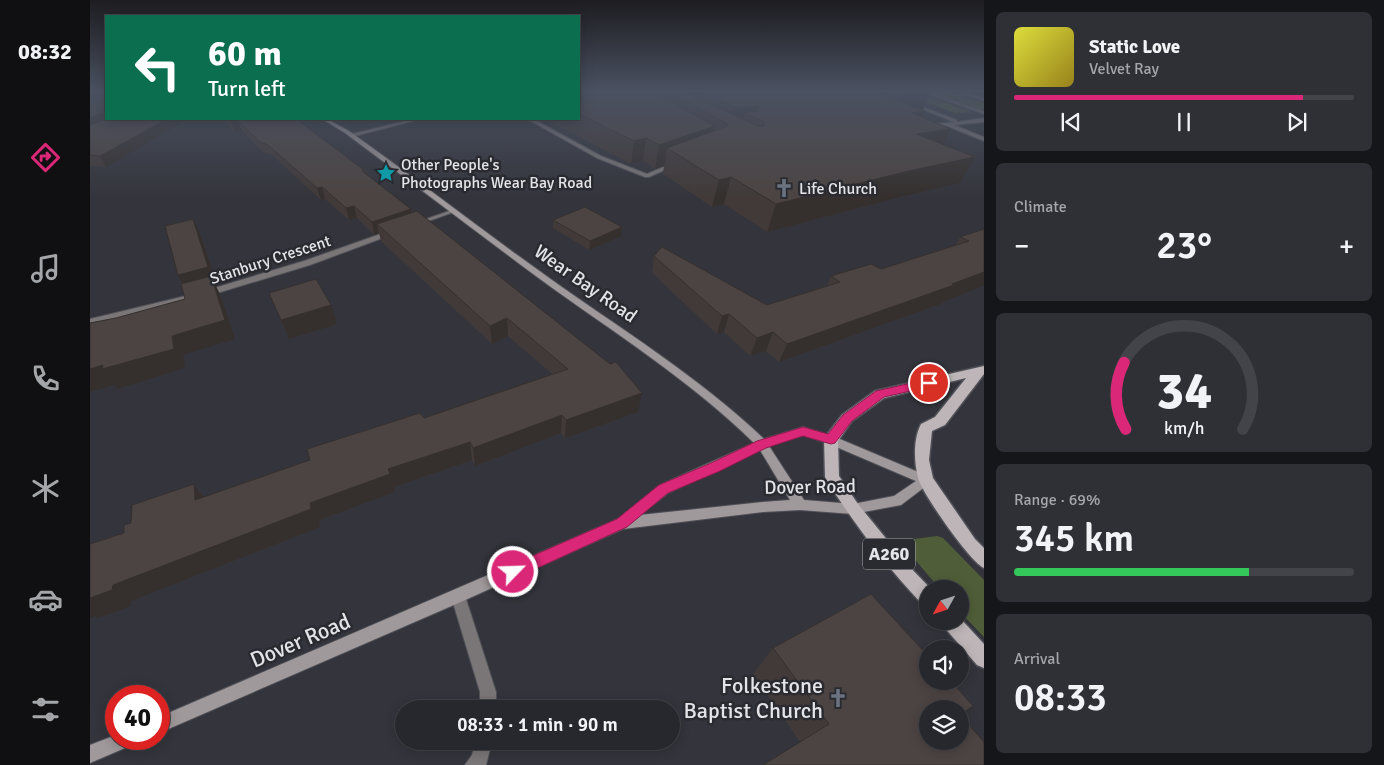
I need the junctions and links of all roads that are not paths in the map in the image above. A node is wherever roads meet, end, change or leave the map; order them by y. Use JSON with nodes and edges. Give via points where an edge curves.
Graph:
{"nodes":[{"id":1,"x":335,"y":126,"type":"edge"},
{"id":2,"x":390,"y":126,"type":"edge"},
{"id":3,"x":542,"y":126,"type":"edge"},
{"id":4,"x":937,"y":126,"type":"edge"},
{"id":5,"x":949,"y":126,"type":"edge"},
{"id":6,"x":926,"y":128,"type":"edge"},
{"id":7,"x":351,"y":135,"type":"junction"},
{"id":8,"x":984,"y":139,"type":"edge"},
{"id":9,"x":681,"y":162,"type":"edge"},
{"id":10,"x":454,"y":211,"type":"junction"},
{"id":11,"x":408,"y":227,"type":"edge"},
{"id":12,"x":399,"y":230,"type":"edge"},
{"id":13,"x":90,"y":322,"type":"edge"},
{"id":14,"x":980,"y":371,"type":"edge"},
{"id":15,"x":831,"y":440,"type":"junction"},
{"id":16,"x":762,"y":444,"type":"junction"},
{"id":17,"x":926,"y":480,"type":"junction"},
{"id":18,"x":800,"y":506,"type":"junction"},
{"id":19,"x":853,"y":509,"type":"junction"},
{"id":20,"x":622,"y":523,"type":"junction"},
{"id":21,"x":976,"y":547,"type":"edge"},
{"id":22,"x":984,"y":560,"type":"edge"},
{"id":23,"x":919,"y":589,"type":"edge"},
{"id":24,"x":458,"y":596,"type":"junction"},
{"id":25,"x":958,"y":630,"type":"edge"},
{"id":26,"x":984,"y":658,"type":"edge"},
{"id":27,"x":488,"y":700,"type":"edge"},
{"id":28,"x":170,"y":720,"type":"edge"},
{"id":29,"x":105,"y":748,"type":"edge"},
{"id":30,"x":481,"y":750,"type":"edge"},
{"id":31,"x":90,"y":754,"type":"edge"},
{"id":32,"x":474,"y":765,"type":"edge"}],
"edges":[{"from":1,"to":7,"type":"street","name":"Wear Bay Road"},
{"from":2,"to":7,"type":"street"},
{"from":3,"to":9,"type":"street","via":[[599,157],[647,176]]},
{"from":4,"to":6,"type":"street"},
{"from":5,"to":8,"type":"street"},
{"from":7,"to":10,"type":"street","name":"Wear Bay Road"},
{"from":10,"to":11,"type":"street"},
{"from":10,"to":16,"type":"street","name":"Wear Bay Road","via":[[648,350],[732,415]]},
{"from":12,"to":13,"type":"street","name":"Stanbury Crescent","via":[[202,294]]},
{"from":14,"to":15,"type":"main road","via":[[880,394],[847,418]]},
{"from":14,"to":17,"type":"main road","via":[[940,421],[926,428],[922,460]]},
{"from":15,"to":16,"type":"street","name":"Dover Road","via":[[803,431]]},
{"from":15,"to":17,"type":"street","name":"Dover Road"},
{"from":15,"to":19,"type":"main road","number":"A260","via":[[832,477]]},
{"from":16,"to":18,"type":"street","name":"Wear Bay Road"},
{"from":16,"to":20,"type":"street","name":"Dover Road","via":[[664,489]]},
{"from":17,"to":19,"type":"street","name":"Dover Road","via":[[897,501]]},
{"from":17,"to":21,"type":"main road"},
{"from":18,"to":19,"type":"street","name":"Dover Road"},
{"from":18,"to":20,"type":"street","name":"Dover Road","via":[[763,507]]},
{"from":19,"to":23,"type":"main road","number":"A260"},
{"from":20,"to":24,"type":"street","name":"Dover Road"},
{"from":21,"to":22,"type":"main road"},
{"from":24,"to":27,"type":"street"},
{"from":24,"to":28,"type":"street","name":"Dover Road"},
{"from":25,"to":26,"type":"main road"},
{"from":29,"to":31,"type":"street"},
{"from":30,"to":32,"type":"street"}]}
